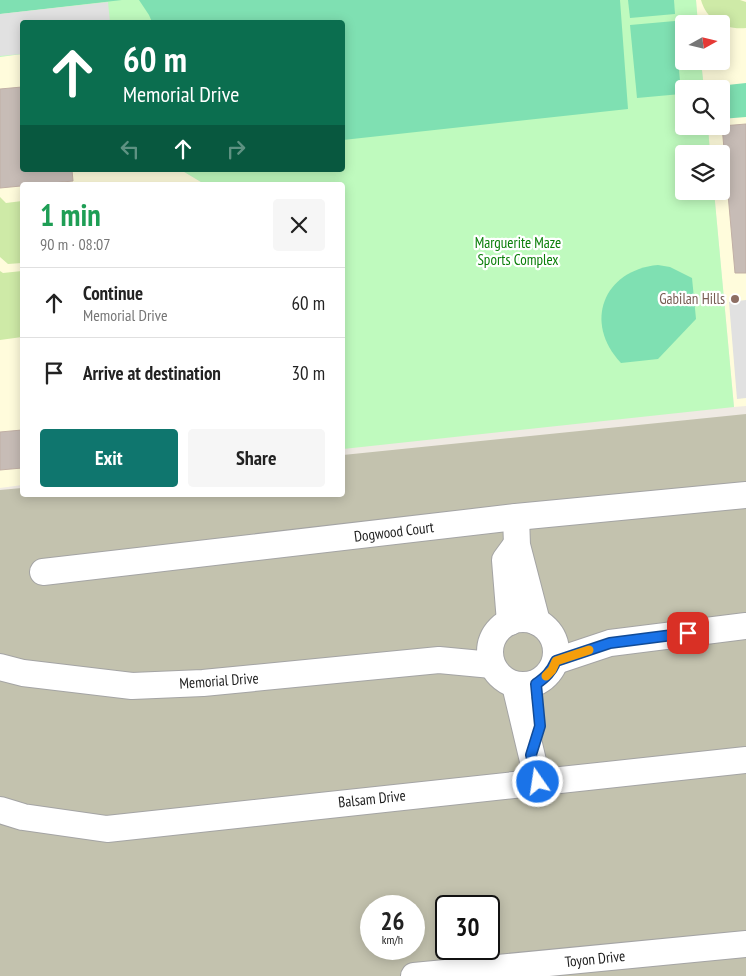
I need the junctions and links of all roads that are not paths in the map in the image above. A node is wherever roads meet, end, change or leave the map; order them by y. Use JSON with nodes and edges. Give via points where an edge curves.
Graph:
{"nodes":[{"id":1,"x":746,"y":495,"type":"edge"},
{"id":2,"x":516,"y":518,"type":"junction"},
{"id":3,"x":517,"y":545,"type":"junction"},
{"id":4,"x":43,"y":572,"type":"dead end"},
{"id":5,"x":746,"y":626,"type":"edge"},
{"id":6,"x":501,"y":630,"type":"junction"},
{"id":7,"x":549,"y":640,"type":"junction"},
{"id":8,"x":439,"y":660,"type":"junction"},
{"id":9,"x":492,"y":665,"type":"junction"},
{"id":10,"x":0,"y":667,"type":"edge"},
{"id":11,"x":525,"y":684,"type":"junction"},
{"id":12,"x":746,"y":760,"type":"edge"},
{"id":13,"x":538,"y":782,"type":"junction"},
{"id":14,"x":0,"y":810,"type":"edge"},
{"id":15,"x":746,"y":944,"type":"edge"},
{"id":16,"x":414,"y":976,"type":"edge"}],
"edges":[{"from":1,"to":2,"type":"street","name":"Dogwood Court"},
{"from":2,"to":3,"type":"street"},
{"from":2,"to":4,"type":"street","name":"Dogwood Court"},
{"from":3,"to":6,"type":"street","via":[[505,560]]},
{"from":3,"to":7,"type":"street"},
{"from":5,"to":7,"type":"street","via":[[610,643]]},
{"from":6,"to":7,"type":"street","via":[[515,620],[526,619]]},
{"from":6,"to":8,"type":"street"},
{"from":6,"to":9,"type":"street","via":[[490,655]]},
{"from":7,"to":11,"type":"street","via":[[552,670],[545,678]]},
{"from":8,"to":9,"type":"street"},
{"from":8,"to":10,"type":"street","name":"Memorial Drive","via":[[204,683],[132,686]]},
{"from":9,"to":11,"type":"street","via":[[505,681]]},
{"from":11,"to":13,"type":"street","via":[[531,755]]},
{"from":12,"to":13,"type":"street","name":"Balsam Drive"},
{"from":13,"to":14,"type":"street","name":"Balsam Drive","via":[[107,828],[23,817]]},
{"from":15,"to":16,"type":"street","name":"Toyon Drive"}]}
